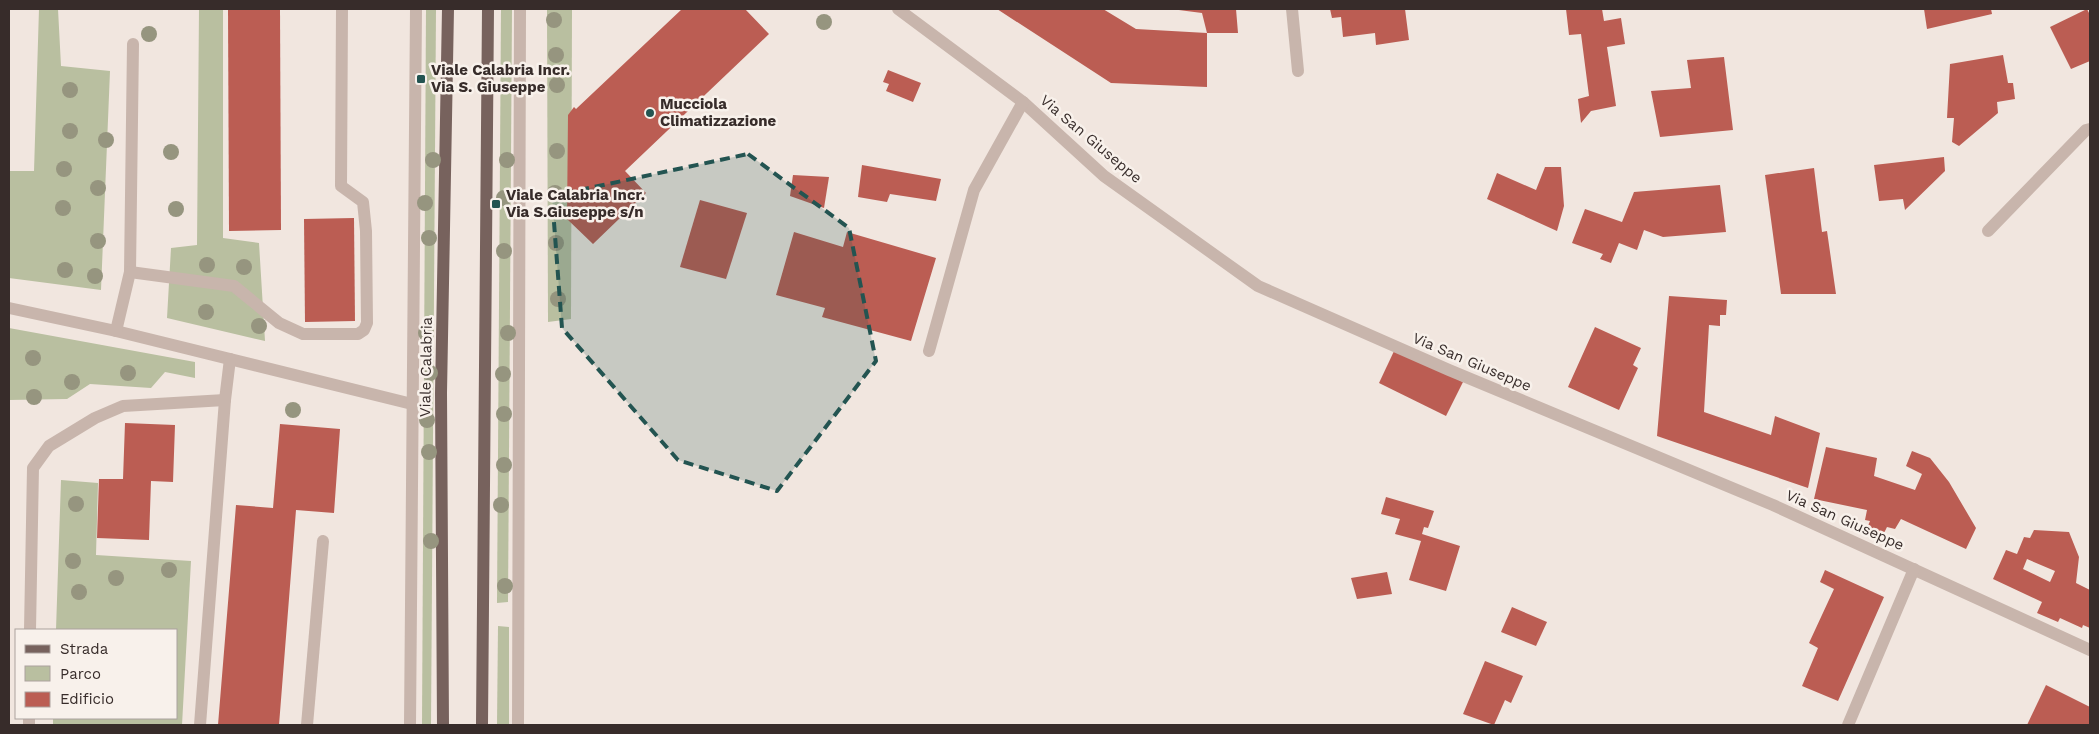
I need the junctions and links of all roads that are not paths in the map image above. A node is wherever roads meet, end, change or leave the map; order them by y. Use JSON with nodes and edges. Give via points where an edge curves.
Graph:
{"nodes":[{"id":1,"x":342,"y":9,"type":"edge"},
{"id":2,"x":416,"y":9,"type":"edge"},
{"id":3,"x":448,"y":9,"type":"edge"},
{"id":4,"x":488,"y":9,"type":"edge"},
{"id":5,"x":520,"y":9,"type":"edge"},
{"id":6,"x":898,"y":9,"type":"edge"},
{"id":7,"x":1292,"y":9,"type":"edge"},
{"id":8,"x":132,"y":44,"type":"dead end"},
{"id":9,"x":1298,"y":71,"type":"dead end"},
{"id":10,"x":1023,"y":102,"type":"junction"},
{"id":11,"x":2090,"y":129,"type":"edge"},
{"id":12,"x":1988,"y":231,"type":"dead end"},
{"id":13,"x":130,"y":272,"type":"junction"},
{"id":14,"x":9,"y":308,"type":"edge"},
{"id":15,"x":116,"y":331,"type":"junction"},
{"id":16,"x":929,"y":352,"type":"dead end"},
{"id":17,"x":230,"y":359,"type":"junction"},
{"id":18,"x":224,"y":400,"type":"junction"},
{"id":19,"x":412,"y":404,"type":"junction"},
{"id":20,"x":323,"y":541,"type":"dead end"},
{"id":21,"x":1914,"y":569,"type":"junction"},
{"id":22,"x":30,"y":629,"type":"edge"},
{"id":23,"x":2090,"y":650,"type":"edge"},
{"id":24,"x":200,"y":725,"type":"edge"},
{"id":25,"x":308,"y":725,"type":"edge"},
{"id":26,"x":410,"y":725,"type":"edge"},
{"id":27,"x":443,"y":725,"type":"edge"},
{"id":28,"x":482,"y":725,"type":"edge"},
{"id":29,"x":518,"y":725,"type":"edge"},
{"id":30,"x":1848,"y":725,"type":"edge"}],
"edges":[{"from":1,"to":13,"type":"street","via":[[341,186],[364,202],[367,323],[364,330],[358,334],[303,334],[279,323],[234,286]]},
{"from":2,"to":19,"type":"street","name":"Viale Calabria"},
{"from":3,"to":27,"type":"main road","name":"Viale Calabria","via":[[441,393]]},
{"from":4,"to":28,"type":"main road"},
{"from":5,"to":29,"type":"street"},
{"from":6,"to":10,"type":"street","name":"Via San Giuseppe"},
{"from":7,"to":9,"type":"street"},
{"from":8,"to":13,"type":"street"},
{"from":10,"to":16,"type":"street","via":[[974,190]]},
{"from":10,"to":21,"type":"street","name":"Via San Giuseppe","via":[[1104,176],[1258,286]]},
{"from":11,"to":12,"type":"street"},
{"from":13,"to":15,"type":"street"},
{"from":14,"to":15,"type":"street"},
{"from":15,"to":17,"type":"street"},
{"from":17,"to":18,"type":"street"},
{"from":17,"to":19,"type":"street"},
{"from":18,"to":22,"type":"street","via":[[123,406],[95,418],[50,446],[33,468]]},
{"from":18,"to":24,"type":"street"},
{"from":19,"to":26,"type":"street","name":"Viale Calabria"},
{"from":20,"to":25,"type":"street"},
{"from":21,"to":23,"type":"street","name":"Via San Giuseppe"},
{"from":21,"to":30,"type":"street"}]}
